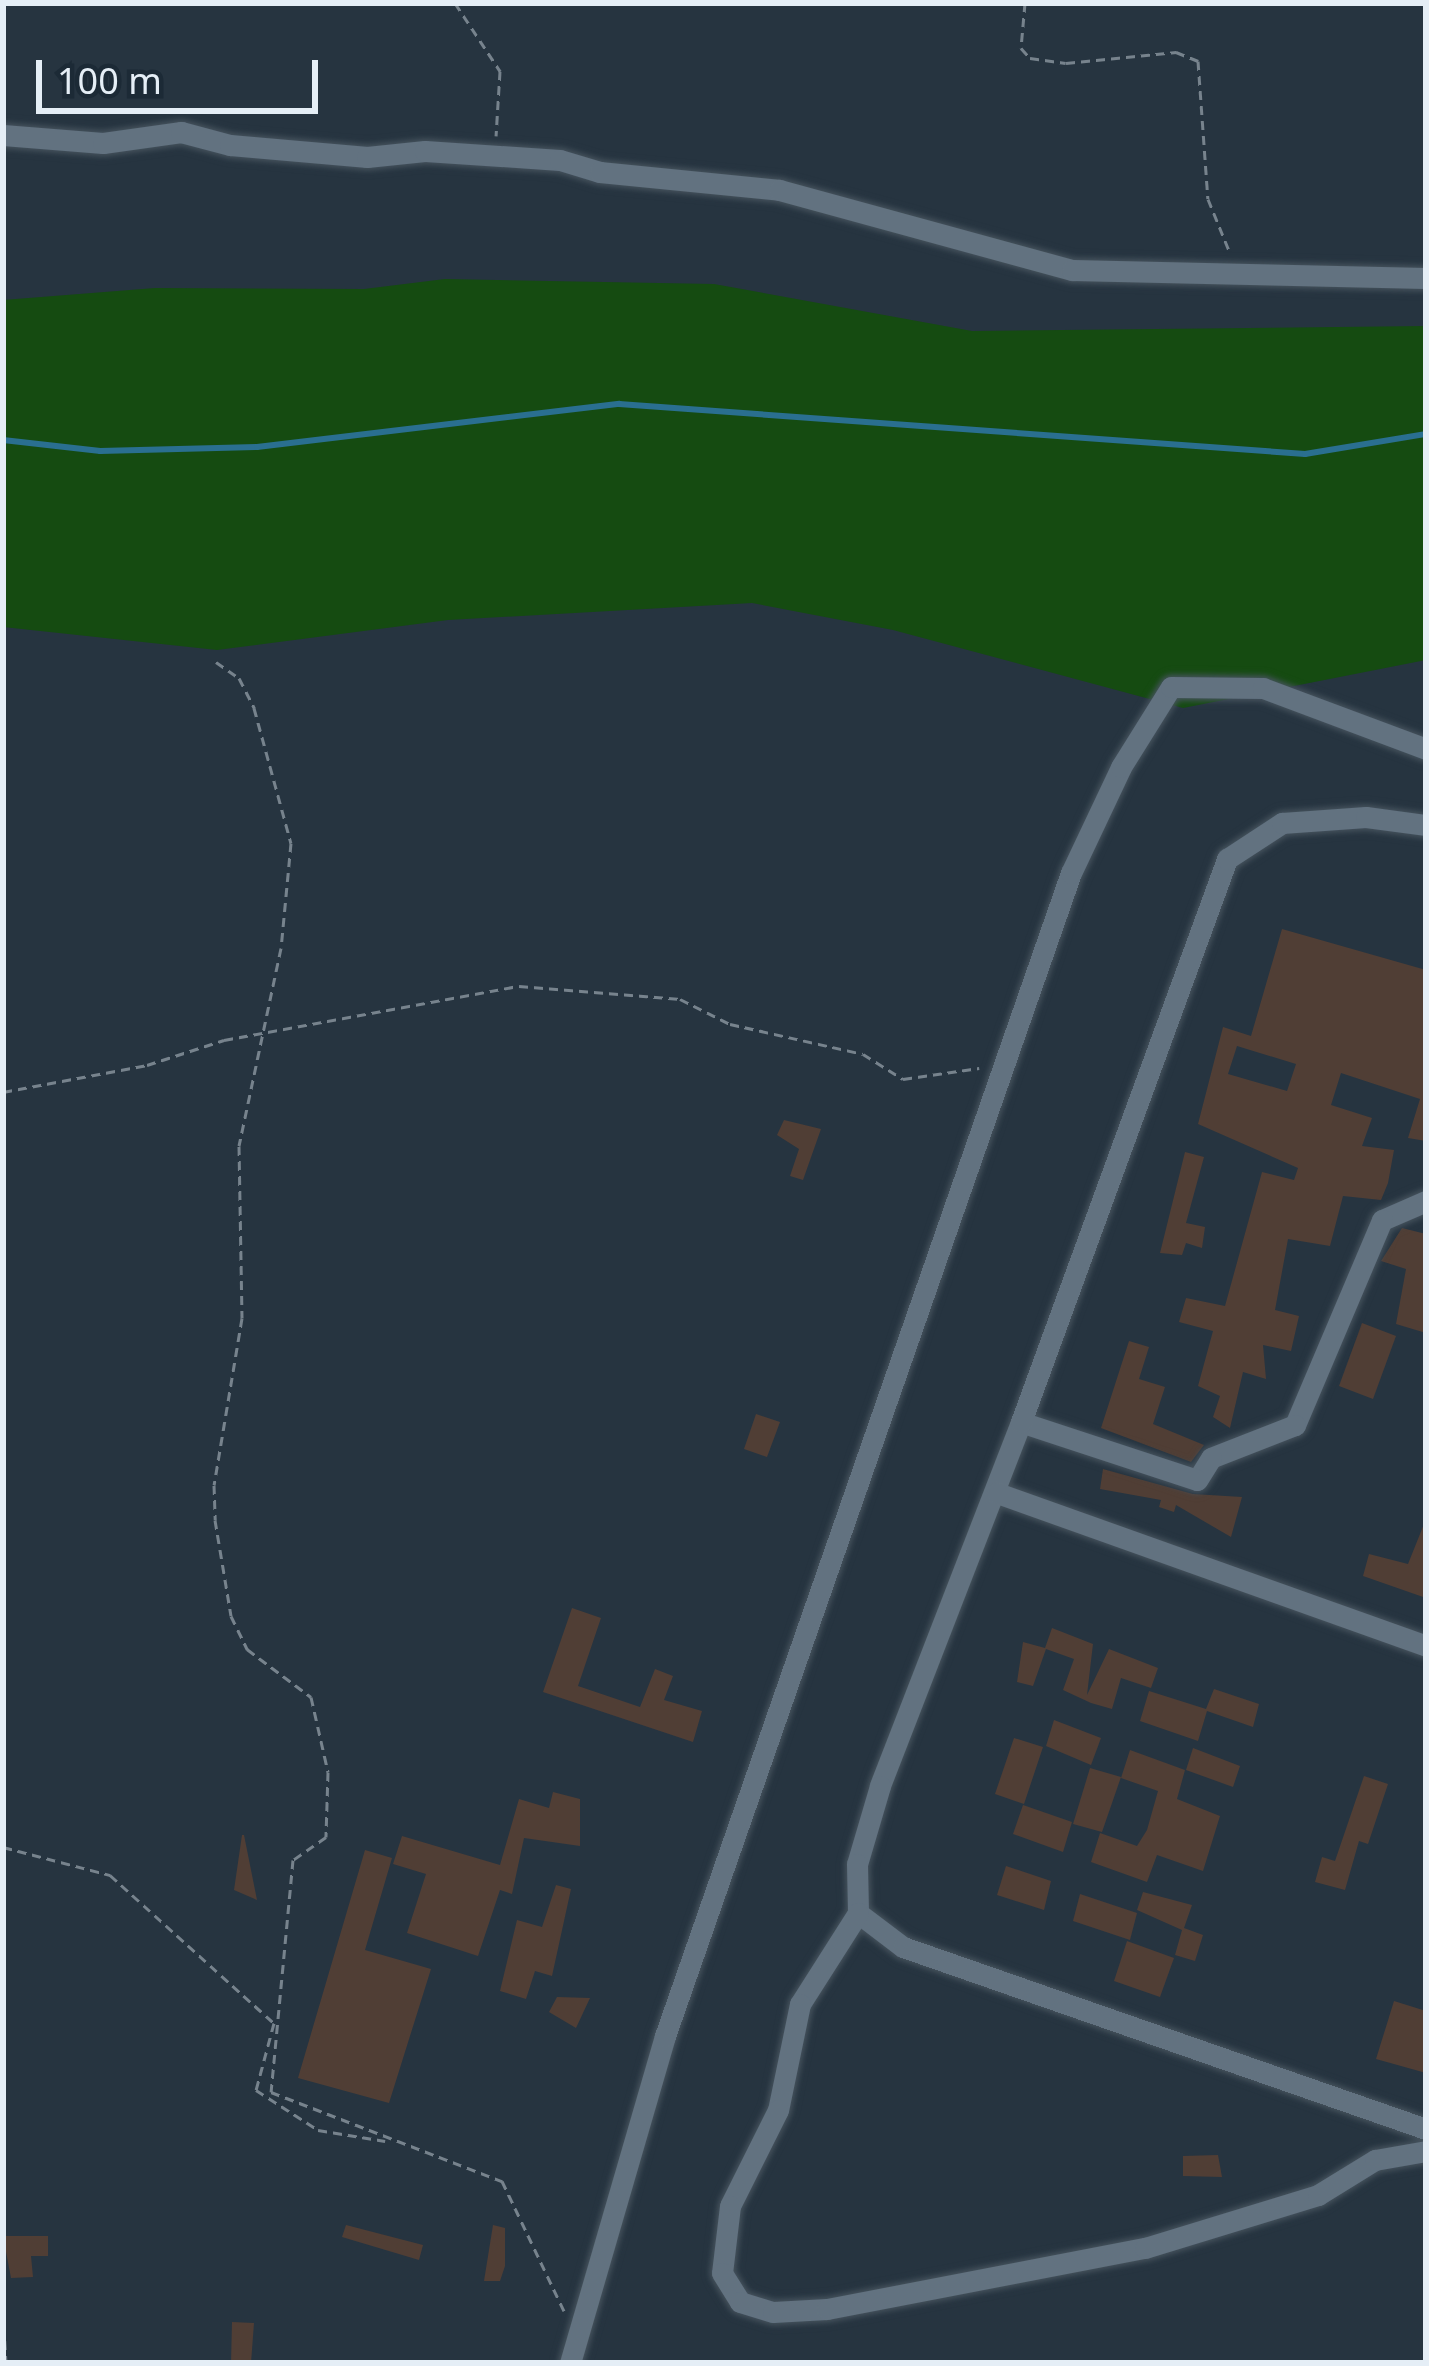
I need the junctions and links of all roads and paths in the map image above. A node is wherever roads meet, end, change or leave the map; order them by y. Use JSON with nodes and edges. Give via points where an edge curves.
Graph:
{"nodes":[{"id":1,"x":455,"y":3,"type":"edge"},
{"id":2,"x":1024,"y":3,"type":"edge"},
{"id":3,"x":3,"y":135,"type":"edge"},
{"id":4,"x":494,"y":155,"type":"junction"},
{"id":5,"x":1238,"y":271,"type":"junction"},
{"id":6,"x":1426,"y":278,"type":"edge"},
{"id":7,"x":216,"y":662,"type":"dead end"},
{"id":8,"x":1426,"y":749,"type":"edge"},
{"id":9,"x":1426,"y":825,"type":"edge"},
{"id":10,"x":263,"y":1034,"type":"junction"},
{"id":11,"x":1004,"y":1063,"type":"junction"},
{"id":12,"x":3,"y":1092,"type":"edge"},
{"id":13,"x":1426,"y":1202,"type":"edge"},
{"id":14,"x":1021,"y":1422,"type":"junction"},
{"id":15,"x":997,"y":1493,"type":"junction"},
{"id":16,"x":1426,"y":1646,"type":"edge"},
{"id":17,"x":3,"y":1847,"type":"edge"},
{"id":18,"x":858,"y":1912,"type":"junction"},
{"id":19,"x":1426,"y":2129,"type":"edge"},
{"id":20,"x":393,"y":2142,"type":"junction"},
{"id":21,"x":1426,"y":2151,"type":"edge"},
{"id":22,"x":3,"y":2311,"type":"edge"},
{"id":23,"x":577,"y":2341,"type":"junction"},
{"id":24,"x":6,"y":2363,"type":"edge"},
{"id":25,"x":570,"y":2363,"type":"edge"}],
"edges":[{"from":1,"to":4,"type":"path","via":[[500,71]]},
{"from":2,"to":5,"type":"path","via":[[1021,48],[1044,63],[1176,52],[1198,61],[1208,199]]},
{"from":3,"to":4,"type":"street","via":[[103,143],[181,132],[230,145],[367,157]]},
{"from":4,"to":5,"type":"street","via":[[779,190],[1072,270]]},
{"from":5,"to":6,"type":"street"},
{"from":7,"to":10,"type":"path","via":[[239,678],[254,708],[291,843]]},
{"from":8,"to":11,"type":"street","via":[[1263,688],[1171,687],[1121,766],[1071,873]]},
{"from":9,"to":14,"type":"street","via":[[1366,817],[1282,823],[1227,859]]},
{"from":10,"to":11,"type":"path","via":[[519,986],[680,999],[730,1024],[863,1054],[903,1079]]},
{"from":10,"to":12,"type":"path"},
{"from":10,"to":20,"type":"path","via":[[239,1146],[242,1318],[215,1520],[231,1616],[247,1649],[311,1697],[328,1772],[326,1837],[293,1860],[271,2092]]},
{"from":11,"to":23,"type":"street","via":[[665,2036]]},
{"from":13,"to":14,"type":"street","via":[[1382,1220],[1294,1425],[1211,1458],[1197,1480]]},
{"from":14,"to":15,"type":"street"},
{"from":15,"to":16,"type":"street"},
{"from":15,"to":18,"type":"street","via":[[880,1786],[857,1864]]},
{"from":17,"to":20,"type":"path","via":[[110,1875],[274,2023],[256,2090],[318,2130]]},
{"from":18,"to":19,"type":"street","via":[[903,1947]]},
{"from":18,"to":21,"type":"street","via":[[800,2004],[778,2110],[730,2206],[722,2272],[740,2302],[773,2312],[827,2309],[1145,2248],[1318,2194],[1375,2160]]},
{"from":20,"to":23,"type":"path","via":[[502,2181]]},
{"from":22,"to":24,"type":"path"},
{"from":23,"to":25,"type":"street"}]}
